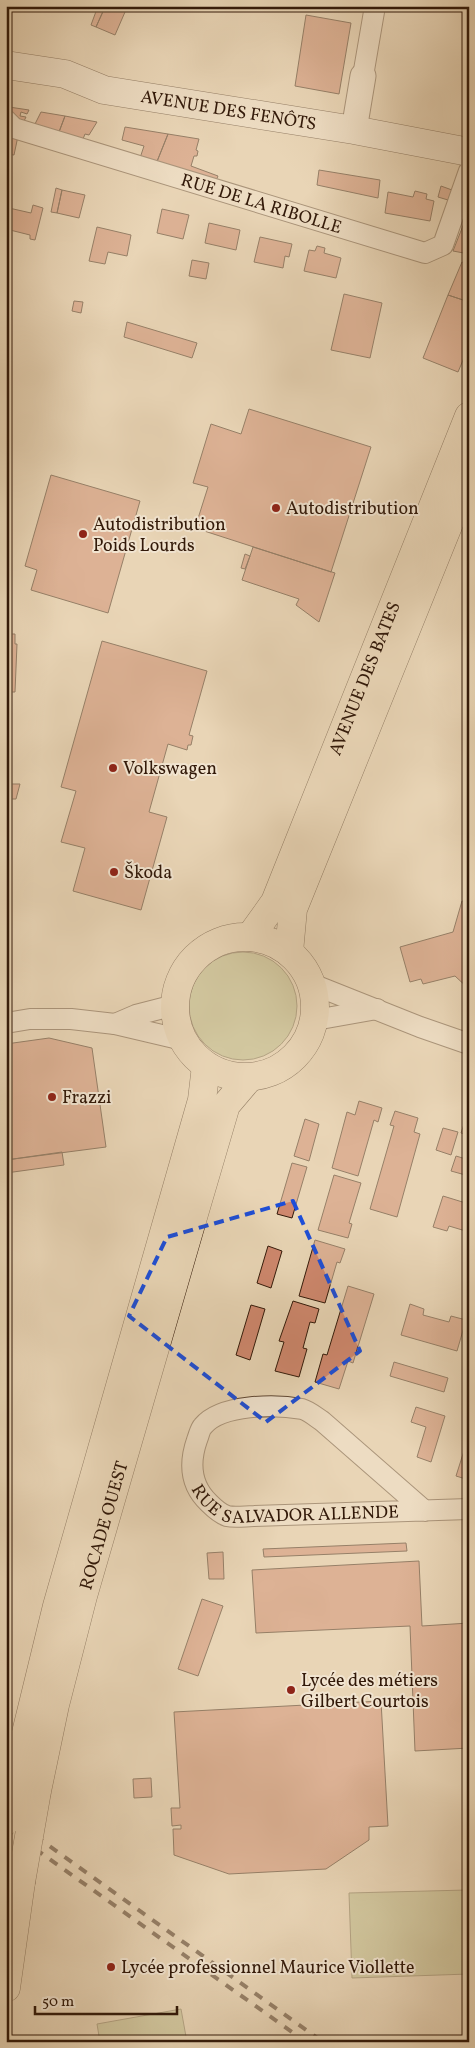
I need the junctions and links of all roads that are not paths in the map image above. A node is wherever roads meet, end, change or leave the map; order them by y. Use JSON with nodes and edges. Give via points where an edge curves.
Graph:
{"nodes":[{"id":1,"x":375,"y":6,"type":"edge"},
{"id":2,"x":6,"y":64,"type":"edge"},
{"id":3,"x":364,"y":76,"type":"joint"},
{"id":4,"x":6,"y":120,"type":"edge"},
{"id":5,"x":354,"y":130,"type":"junction"},
{"id":6,"x":463,"y":148,"type":"edge"},
{"id":7,"x":469,"y":170,"type":"edge"},
{"id":8,"x":469,"y":416,"type":"edge"},
{"id":9,"x":469,"y":474,"type":"edge"},
{"id":10,"x":250,"y":937,"type":"junction"},
{"id":11,"x":289,"y":952,"type":"junction"},
{"id":12,"x":312,"y":984,"type":"junction"},
{"id":13,"x":175,"y":1005,"type":"junction"},
{"id":14,"x":377,"y":1009,"type":"junction"},
{"id":15,"x":7,"y":1020,"type":"edge"},
{"id":16,"x":315,"y":1020,"type":"junction"},
{"id":17,"x":115,"y":1024,"type":"junction"},
{"id":18,"x":183,"y":1040,"type":"junction"},
{"id":19,"x":469,"y":1044,"type":"edge"},
{"id":20,"x":206,"y":1066,"type":"junction"},
{"id":21,"x":250,"y":1078,"type":"junction"},
{"id":22,"x":469,"y":1509,"type":"edge"},
{"id":23,"x":425,"y":1511,"type":"junction"},
{"id":24,"x":26,"y":1785,"type":"junction"},
{"id":25,"x":6,"y":1821,"type":"edge"},
{"id":26,"x":6,"y":1988,"type":"edge"}],
"edges":[{"from":1,"to":3,"type":"street"},
{"from":2,"to":5,"type":"main road","name":"AVENUE DES FENÔTS","via":[[65,74],[104,90]]},
{"from":3,"to":5,"type":"street"},
{"from":4,"to":7,"type":"street","name":"RUE DE LA RIBOLLE","via":[[14,128],[425,253],[443,245]]},
{"from":5,"to":6,"type":"main road","name":"AVENUE DES FENÔTS"},
{"from":8,"to":10,"type":"main road","name":"AVENUE DES BATES","via":[[275,902]]},
{"from":9,"to":11,"type":"main road","name":"AVENUE DES BATES","via":[[293,909]]},
{"from":10,"to":11,"type":"main road","via":[[271,942]]},
{"from":10,"to":13,"type":"main road","via":[[228,939],[207,948],[190,963],[179,982]]},
{"from":11,"to":12,"type":"main road","via":[[303,967]]},
{"from":12,"to":14,"type":"street"},
{"from":12,"to":16,"type":"main road"},
{"from":13,"to":17,"type":"street"},
{"from":13,"to":18,"type":"main road","via":[[176,1023]]},
{"from":14,"to":16,"type":"street"},
{"from":14,"to":19,"type":"street"},
{"from":15,"to":17,"type":"street","via":[[71,1019]]},
{"from":16,"to":21,"type":"main road","via":[[309,1038],[285,1066]]},
{"from":17,"to":18,"type":"street"},
{"from":18,"to":20,"type":"main road"},
{"from":20,"to":21,"type":"main road","via":[[234,1077]]},
{"from":20,"to":24,"type":"main road","name":"ROCADE OUEST","via":[[202,1100],[58,1606]]},
{"from":21,"to":24,"type":"main road","name":"ROCADE OUEST","via":[[226,1105],[83,1596],[55,1705]]},
{"from":22,"to":23,"type":"street","name":"RUE SALVADOR ALLENDE"},
{"from":23,"to":23,"type":"street","name":"RUE SALVADOR ALLENDE","via":[[228,1516],[213,1507],[194,1482],[191,1467],[194,1451],[202,1427],[213,1417],[236,1409],[304,1410],[322,1421]]},
{"from":24,"to":25,"type":"main road","name":"ROCADE OUEST","bridge":true},
{"from":24,"to":26,"type":"main road","name":"ROCADE OUEST","bridge":true,"via":[[21,1882]]}]}
